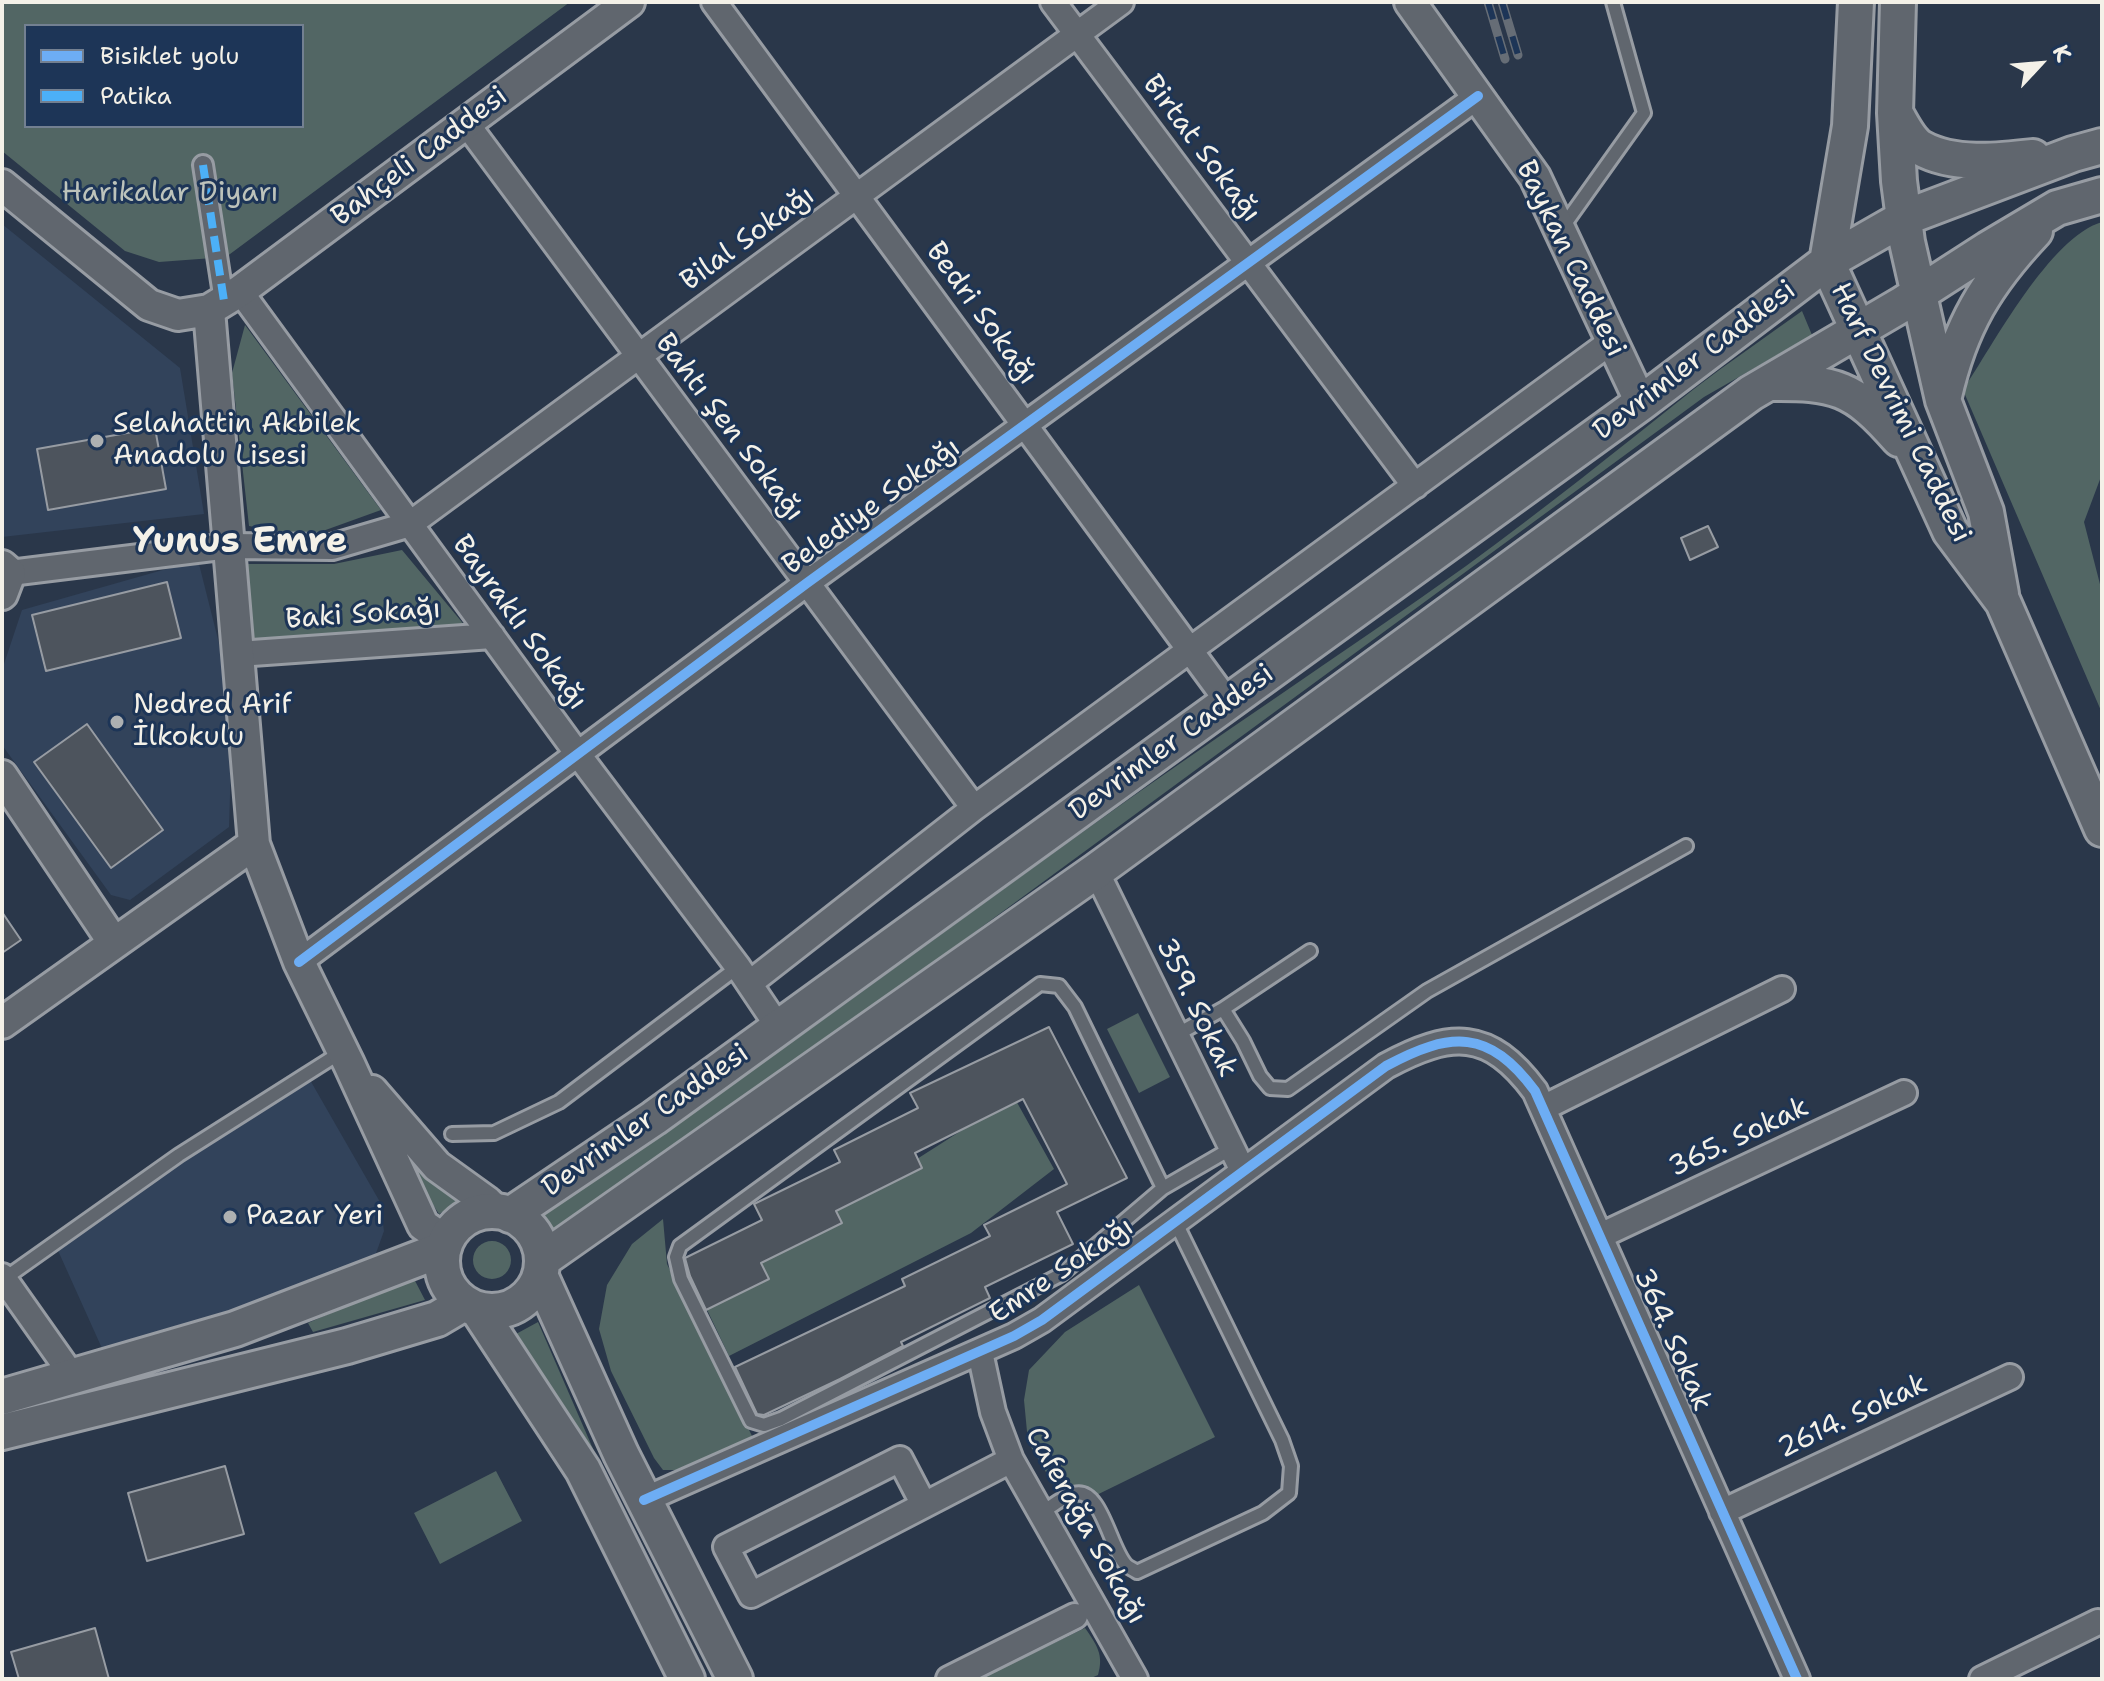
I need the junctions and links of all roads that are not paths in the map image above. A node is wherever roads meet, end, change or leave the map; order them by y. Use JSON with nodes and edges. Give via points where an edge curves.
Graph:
{"nodes":[{"id":1,"x":629,"y":2,"type":"edge"},
{"id":2,"x":714,"y":2,"type":"edge"},
{"id":3,"x":1053,"y":2,"type":"edge"},
{"id":4,"x":1121,"y":2,"type":"edge"},
{"id":5,"x":1410,"y":2,"type":"edge"},
{"id":6,"x":1613,"y":2,"type":"edge"},
{"id":7,"x":1856,"y":2,"type":"edge"},
{"id":8,"x":1898,"y":2,"type":"edge"},
{"id":9,"x":1077,"y":34,"type":"junction"},
{"id":10,"x":1478,"y":96,"type":"junction"},
{"id":11,"x":1895,"y":113,"type":"junction"},
{"id":12,"x":466,"y":123,"type":"junction"},
{"id":13,"x":2088,"y":150,"type":"edge"},
{"id":14,"x":203,"y":165,"type":"dead end"},
{"id":15,"x":2,"y":185,"type":"edge"},
{"id":16,"x":2102,"y":195,"type":"edge"},
{"id":17,"x":857,"y":196,"type":"junction"},
{"id":18,"x":2057,"y":208,"type":"junction"},
{"id":19,"x":1904,"y":218,"type":"junction"},
{"id":20,"x":1560,"y":230,"type":"junction"},
{"id":21,"x":1827,"y":262,"type":"junction"},
{"id":22,"x":1249,"y":263,"type":"junction"},
{"id":23,"x":1920,"y":294,"type":"junction"},
{"id":24,"x":224,"y":301,"type":"junction"},
{"id":25,"x":1859,"y":329,"type":"junction"},
{"id":26,"x":1612,"y":341,"type":"junction"},
{"id":27,"x":639,"y":356,"type":"junction"},
{"id":28,"x":1767,"y":383,"type":"junction"},
{"id":29,"x":1943,"y":400,"type":"junction"},
{"id":30,"x":1641,"y":403,"type":"junction"},
{"id":31,"x":1025,"y":425,"type":"junction"},
{"id":32,"x":1919,"y":461,"type":"junction"},
{"id":33,"x":1415,"y":486,"type":"junction"},
{"id":34,"x":410,"y":524,"type":"junction"},
{"id":35,"x":229,"y":546,"type":"junction"},
{"id":36,"x":5,"y":578,"type":"edge"},
{"id":37,"x":807,"y":583,"type":"junction"},
{"id":38,"x":2003,"y":602,"type":"junction"},
{"id":39,"x":492,"y":636,"type":"junction"},
{"id":40,"x":1191,"y":650,"type":"junction"},
{"id":41,"x":238,"y":654,"type":"junction"},
{"id":42,"x":1228,"y":702,"type":"junction"},
{"id":43,"x":577,"y":753,"type":"junction"},
{"id":44,"x":2,"y":776,"type":"edge"},
{"id":45,"x":974,"y":808,"type":"junction"},
{"id":46,"x":2102,"y":829,"type":"edge"},
{"id":47,"x":254,"y":844,"type":"junction"},
{"id":48,"x":1686,"y":846,"type":"dead end"},
{"id":49,"x":1096,"y":871,"type":"junction"},
{"id":50,"x":114,"y":943,"type":"junction"},
{"id":51,"x":1310,"y":951,"type":"dead end"},
{"id":52,"x":299,"y":962,"type":"junction"},
{"id":53,"x":744,"y":975,"type":"junction"},
{"id":54,"x":1782,"y":989,"type":"dead end"},
{"id":55,"x":1223,"y":1009,"type":"junction"},
{"id":56,"x":2,"y":1023,"type":"edge"},
{"id":57,"x":779,"y":1028,"type":"junction"},
{"id":58,"x":1176,"y":1035,"type":"junction"},
{"id":59,"x":1478,"y":1043,"type":"joint"},
{"id":60,"x":346,"y":1058,"type":"junction"},
{"id":61,"x":1904,"y":1093,"type":"dead end"},
{"id":62,"x":1543,"y":1108,"type":"junction"},
{"id":63,"x":452,"y":1134,"type":"dead end"},
{"id":64,"x":1232,"y":1148,"type":"junction"},
{"id":65,"x":1243,"y":1171,"type":"junction"},
{"id":66,"x":1163,"y":1188,"type":"junction"},
{"id":67,"x":503,"y":1213,"type":"junction"},
{"id":68,"x":1175,"y":1221,"type":"junction"},
{"id":69,"x":1600,"y":1236,"type":"junction"},
{"id":70,"x":445,"y":1245,"type":"junction"},
{"id":71,"x":541,"y":1268,"type":"junction"},
{"id":72,"x":3,"y":1277,"type":"edge"},
{"id":73,"x":471,"y":1307,"type":"junction"},
{"id":74,"x":980,"y":1352,"type":"junction"},
{"id":75,"x":2010,"y":1377,"type":"dead end"},
{"id":76,"x":74,"y":1378,"type":"junction"},
{"id":77,"x":2,"y":1397,"type":"edge"},
{"id":78,"x":2,"y":1432,"type":"edge"},
{"id":79,"x":1011,"y":1460,"type":"junction"},
{"id":80,"x":644,"y":1500,"type":"junction"},
{"id":81,"x":924,"y":1505,"type":"junction"},
{"id":82,"x":1722,"y":1512,"type":"junction"},
{"id":83,"x":1041,"y":1513,"type":"junction"},
{"id":84,"x":1075,"y":1616,"type":"dead end"},
{"id":85,"x":2098,"y":1622,"type":"dead end"},
{"id":86,"x":687,"y":1679,"type":"edge"},
{"id":87,"x":735,"y":1679,"type":"edge"},
{"id":88,"x":949,"y":1679,"type":"edge"},
{"id":89,"x":1135,"y":1679,"type":"edge"},
{"id":90,"x":1797,"y":1679,"type":"edge"},
{"id":91,"x":1982,"y":1679,"type":"edge"}],
"edges":[{"from":1,"to":12,"type":"street","name":"Bahçeli Caddesi"},
{"from":2,"to":17,"type":"street","name":"Bedri Sokağı"},
{"from":3,"to":9,"type":"street","name":"Birtat Sokağı"},
{"from":4,"to":9,"type":"street","name":"Bilal Sokağı"},
{"from":5,"to":10,"type":"street","name":"Baykan Caddesi"},
{"from":6,"to":20,"type":"lane","via":[[1644,113]]},
{"from":7,"to":21,"type":"main road","via":[[1850,126]]},
{"from":8,"to":11,"type":"main road","name":"Harf Devrimi Caddesi"},
{"from":9,"to":17,"type":"street","name":"Bilal Sokağı"},
{"from":9,"to":22,"type":"street","name":"Birtat Sokağı"},
{"from":10,"to":20,"type":"street","name":"Baykan Caddesi","via":[[1535,177]]},
{"from":10,"to":22,"type":"street","name":"Belediye Sokağı"},
{"from":11,"to":13,"type":"main road","via":[[1919,147],[1942,156],[2000,161]]},
{"from":11,"to":19,"type":"main road","name":"Harf Devrimi Caddesi"},
{"from":12,"to":24,"type":"street","name":"Bahçeli Caddesi"},
{"from":12,"to":27,"type":"street","name":"Bahtı Şen Sokağı"},
{"from":13,"to":19,"type":"main road","name":"Devrimler Caddesi"},
{"from":14,"to":24,"type":"street"},
{"from":15,"to":24,"type":"street","via":[[149,305],[178,315]]},
{"from":16,"to":18,"type":"main road","name":"Devrimler Caddesi"},
{"from":17,"to":27,"type":"street","name":"Bilal Sokağı"},
{"from":17,"to":31,"type":"street","name":"Bedri Sokağı"},
{"from":18,"to":23,"type":"main road","name":"Devrimler Caddesi"},
{"from":18,"to":29,"type":"main road","via":[[2015,253],[1967,323]]},
{"from":19,"to":21,"type":"main road","name":"Devrimler Caddesi"},
{"from":19,"to":23,"type":"main road","name":"Harf Devrimi Caddesi"},
{"from":20,"to":26,"type":"street","name":"Baykan Caddesi"},
{"from":21,"to":25,"type":"main road","name":"Harf Devrimi Caddesi"},
{"from":21,"to":30,"type":"main road","name":"Devrimler Caddesi"},
{"from":22,"to":31,"type":"street","name":"Belediye Sokağı"},
{"from":22,"to":33,"type":"street","name":"Birtat Sokağı"},
{"from":23,"to":25,"type":"main road","name":"Devrimler Caddesi"},
{"from":23,"to":29,"type":"main road","name":"Harf Devrimi Caddesi"},
{"from":24,"to":34,"type":"street","name":"Bayraklı Sokağı"},
{"from":24,"to":35,"type":"street"},
{"from":25,"to":28,"type":"main road","name":"Devrimler Caddesi"},
{"from":25,"to":32,"type":"main road","name":"Harf Devrimi Caddesi"},
{"from":26,"to":30,"type":"street","name":"Baykan Caddesi"},
{"from":26,"to":33,"type":"street"},
{"from":27,"to":34,"type":"street","name":"Bilal Sokağı"},
{"from":27,"to":37,"type":"street","name":"Bahtı Şen Sokağı"},
{"from":28,"to":32,"type":"main road","via":[[1814,383],[1843,391],[1874,410]]},
{"from":28,"to":49,"type":"main road","name":"Devrimler Caddesi"},
{"from":29,"to":38,"type":"main road","name":"Harf Devrimi Caddesi","via":[[1986,512]]},
{"from":30,"to":42,"type":"main road","name":"Devrimler Caddesi"},
{"from":31,"to":37,"type":"street","name":"Belediye Sokağı"},
{"from":31,"to":40,"type":"street","name":"Bedri Sokağı"},
{"from":32,"to":38,"type":"main road","name":"Harf Devrimi Caddesi","via":[[1950,531]]},
{"from":33,"to":40,"type":"street"},
{"from":34,"to":35,"type":"street","name":"Bilal Sokağı","via":[[332,547]]},
{"from":34,"to":39,"type":"street","name":"Bayraklı Sokağı"},
{"from":35,"to":36,"type":"street","name":"Bilal Sokağı"},
{"from":35,"to":41,"type":"street"},
{"from":37,"to":43,"type":"street","name":"Belediye Sokağı"},
{"from":37,"to":45,"type":"street","name":"Bahtı Şen Sokağı"},
{"from":38,"to":46,"type":"main road","name":"Harf Devrimi Caddesi"},
{"from":39,"to":41,"type":"street","name":"Baki Sokağı"},
{"from":39,"to":43,"type":"street","name":"Bayraklı Sokağı"},
{"from":40,"to":42,"type":"street","name":"Bedri Sokağı"},
{"from":40,"to":45,"type":"street"},
{"from":41,"to":47,"type":"street"},
{"from":42,"to":57,"type":"main road","name":"Devrimler Caddesi"},
{"from":43,"to":52,"type":"street","name":"Belediye Sokağı"},
{"from":43,"to":53,"type":"street","name":"Bayraklı Sokağı"},
{"from":44,"to":50,"type":"street"},
{"from":45,"to":53,"type":"street"},
{"from":47,"to":50,"type":"street"},
{"from":47,"to":52,"type":"street"},
{"from":48,"to":55,"type":"lane","via":[[1427,991],[1288,1089],[1270,1088],[1260,1076]]},
{"from":49,"to":58,"type":"street","name":"359. Sokak"},
{"from":49,"to":71,"type":"main road","name":"Devrimler Caddesi"},
{"from":50,"to":56,"type":"street"},
{"from":51,"to":55,"type":"lane"},
{"from":52,"to":60,"type":"street"},
{"from":53,"to":57,"type":"street","name":"Bayraklı Sokağı"},
{"from":53,"to":63,"type":"lane","via":[[559,1102],[494,1133]]},
{"from":54,"to":62,"type":"street"},
{"from":55,"to":58,"type":"lane"},
{"from":57,"to":67,"type":"main road","name":"Devrimler Caddesi","via":[[654,1118]]},
{"from":58,"to":64,"type":"street","name":"359. Sokak"},
{"from":59,"to":62,"type":"street","name":"364. Sokak","via":[[1518,1067]]},
{"from":59,"to":65,"type":"street","name":"Emre Sokağı","via":[[1458,1041],[1411,1052]]},
{"from":60,"to":67,"type":"street","via":[[437,1166]]},
{"from":60,"to":70,"type":"street","via":[[423,1225]]},
{"from":60,"to":72,"type":"lane","via":[[319,1064]]},
{"from":61,"to":69,"type":"street","name":"365. Sokak"},
{"from":62,"to":69,"type":"street","name":"364. Sokak"},
{"from":64,"to":65,"type":"street","name":"359. Sokak"},
{"from":64,"to":66,"type":"lane"},
{"from":65,"to":68,"type":"street","name":"Emre Sokağı"},
{"from":66,"to":66,"type":"lane","via":[[1075,1007],[1059,986],[1040,984],[680,1246],[676,1257],[681,1279],[751,1421],[764,1425],[1062,1274]]},
{"from":67,"to":70,"type":"main road","via":[[469,1217]]},
{"from":67,"to":71,"type":"main road","via":[[533,1232]]},
{"from":68,"to":74,"type":"street","name":"Emre Sokağı","via":[[1042,1320]]},
{"from":68,"to":83,"type":"lane","via":[[1282,1440],[1291,1466],[1289,1493],[1263,1513],[1137,1572],[1126,1565],[1094,1500],[1085,1493]]},
{"from":69,"to":82,"type":"street","name":"364. Sokak"},
{"from":70,"to":73,"type":"main road","via":[[444,1279]]},
{"from":70,"to":76,"type":"main road","via":[[235,1329]]},
{"from":71,"to":73,"type":"main road","via":[[534,1290],[509,1309]]},
{"from":71,"to":80,"type":"main road"},
{"from":72,"to":76,"type":"street"},
{"from":73,"to":78,"type":"main road","via":[[347,1346]]},
{"from":73,"to":86,"type":"main road","via":[[583,1470]]},
{"from":74,"to":79,"type":"street","name":"Caferağa Sokağı","via":[[993,1412]]},
{"from":74,"to":80,"type":"street","name":"Emre Sokağı"},
{"from":75,"to":82,"type":"street","name":"2614. Sokak"},
{"from":76,"to":77,"type":"main road"},
{"from":79,"to":81,"type":"street"},
{"from":79,"to":83,"type":"street","name":"Caferağa Sokağı"},
{"from":80,"to":87,"type":"main road"},
{"from":81,"to":81,"type":"street","via":[[751,1595],[726,1547],[900,1459]]},
{"from":82,"to":90,"type":"street","name":"364. Sokak"},
{"from":83,"to":89,"type":"street","name":"Caferağa Sokağı"},
{"from":84,"to":88,"type":"street"},
{"from":85,"to":91,"type":"street"}]}
